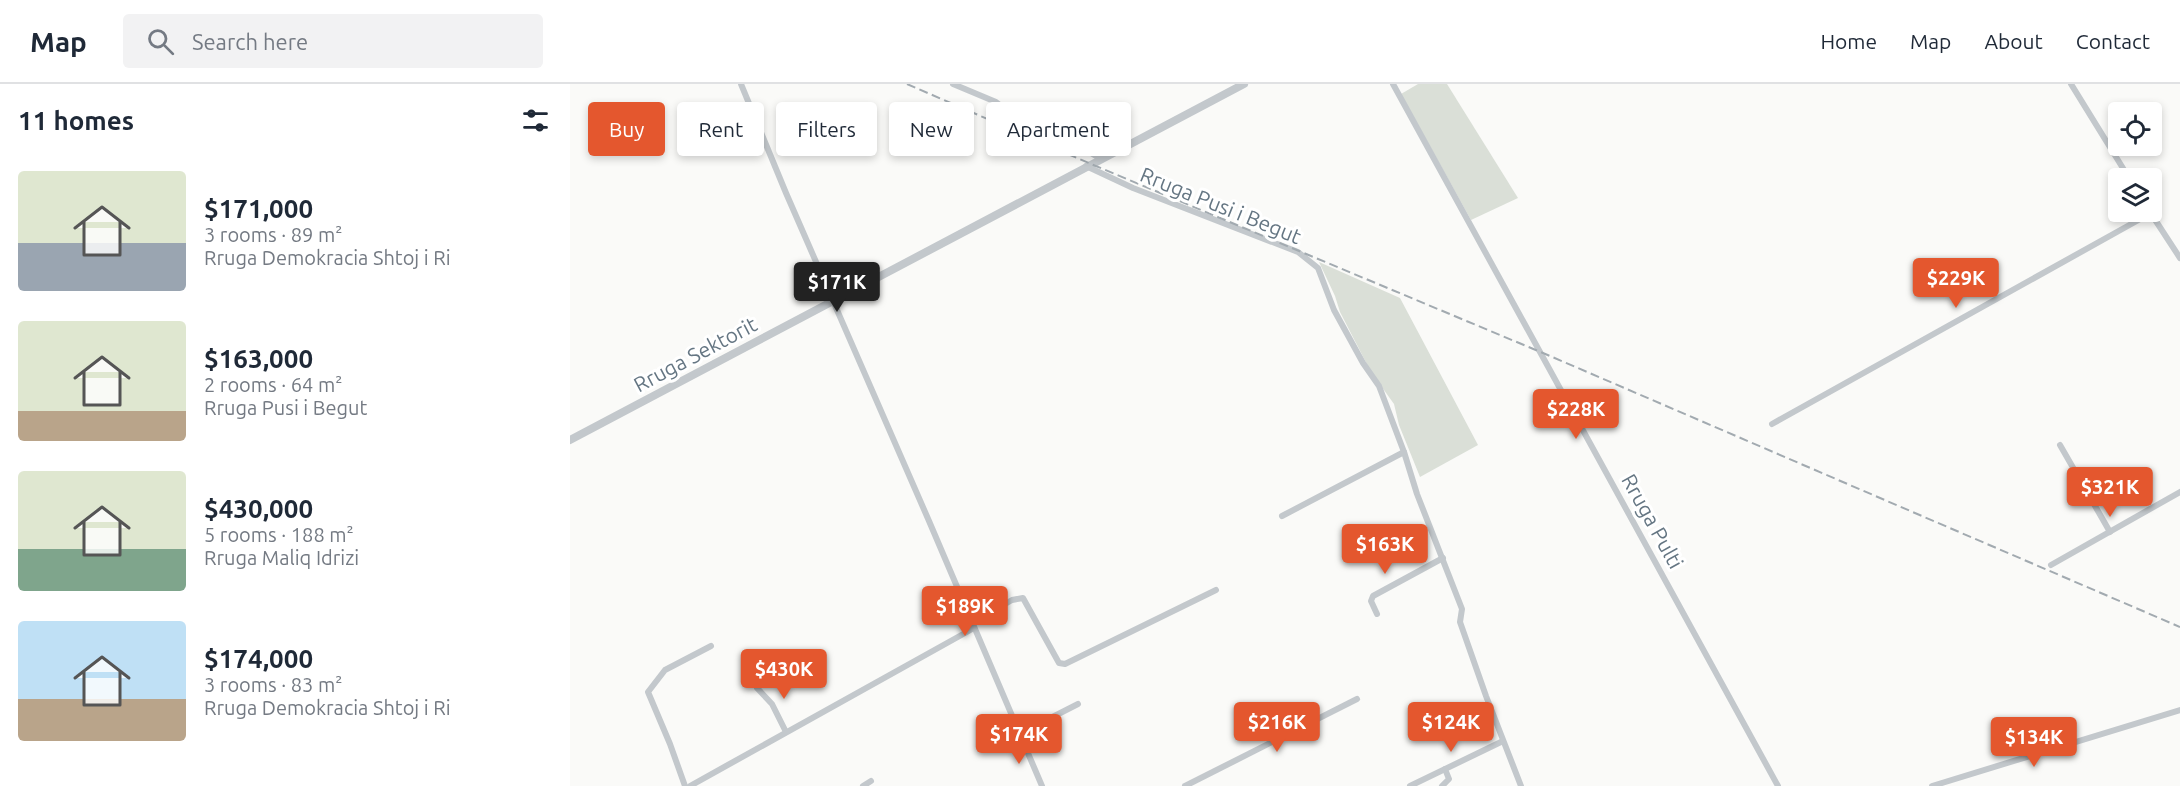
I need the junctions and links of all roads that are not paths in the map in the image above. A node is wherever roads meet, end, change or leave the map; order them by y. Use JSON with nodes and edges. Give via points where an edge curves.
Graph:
{"nodes":[{"id":1,"x":741,"y":84,"type":"edge"},
{"id":2,"x":953,"y":84,"type":"edge"},
{"id":3,"x":1244,"y":84,"type":"edge"},
{"id":4,"x":1393,"y":84,"type":"edge"},
{"id":5,"x":2071,"y":84,"type":"edge"},
{"id":6,"x":1101,"y":159,"type":"junction"},
{"id":7,"x":1089,"y":165,"type":"junction"},
{"id":8,"x":2123,"y":168,"type":"edge"},
{"id":9,"x":2133,"y":222,"type":"edge"},
{"id":10,"x":2157,"y":222,"type":"edge"},
{"id":11,"x":2180,"y":258,"type":"edge"},
{"id":12,"x":833,"y":300,"type":"junction"},
{"id":13,"x":1772,"y":424,"type":"dead end"},
{"id":14,"x":570,"y":440,"type":"edge"},
{"id":15,"x":2060,"y":445,"type":"dead end"},
{"id":16,"x":1404,"y":452,"type":"junction"},
{"id":17,"x":2179,"y":494,"type":"edge"},
{"id":18,"x":1282,"y":516,"type":"dead end"},
{"id":19,"x":2110,"y":532,"type":"junction"},
{"id":20,"x":1443,"y":558,"type":"junction"},
{"id":21,"x":2051,"y":565,"type":"dead end"},
{"id":22,"x":1216,"y":590,"type":"dead end"},
{"id":23,"x":1377,"y":614,"type":"dead end"},
{"id":24,"x":973,"y":626,"type":"junction"},
{"id":25,"x":711,"y":646,"type":"dead end"},
{"id":26,"x":757,"y":688,"type":"dead end"},
{"id":27,"x":1358,"y":699,"type":"dead end"},
{"id":28,"x":1078,"y":704,"type":"dead end"},
{"id":29,"x":2180,"y":710,"type":"edge"},
{"id":30,"x":786,"y":732,"type":"junction"},
{"id":31,"x":1019,"y":734,"type":"junction"},
{"id":32,"x":1503,"y":741,"type":"junction"},
{"id":33,"x":1445,"y":769,"type":"junction"},
{"id":34,"x":871,"y":781,"type":"dead end"},
{"id":35,"x":687,"y":786,"type":"edge"},
{"id":36,"x":863,"y":786,"type":"edge"},
{"id":37,"x":1042,"y":786,"type":"edge"},
{"id":38,"x":1185,"y":786,"type":"edge"},
{"id":39,"x":1410,"y":786,"type":"edge"},
{"id":40,"x":1442,"y":786,"type":"edge"},
{"id":41,"x":1521,"y":786,"type":"edge"},
{"id":42,"x":1778,"y":786,"type":"edge"},
{"id":43,"x":1932,"y":786,"type":"edge"}],
"edges":[{"from":1,"to":12,"type":"street"},
{"from":2,"to":6,"type":"street","via":[[996,102],[1014,116]]},
{"from":3,"to":6,"type":"street","name":"Rruga Sektorit"},
{"from":4,"to":42,"type":"street","name":"Rruga Pulti"},
{"from":5,"to":8,"type":"street"},
{"from":6,"to":7,"type":"street","name":"Rruga Sektorit"},
{"from":7,"to":12,"type":"street","name":"Rruga Sektorit"},
{"from":7,"to":16,"type":"street","name":"Rruga Pusi i Begut","via":[[1133,188],[1298,252],[1318,268],[1334,310],[1379,386]]},
{"from":9,"to":13,"type":"street"},
{"from":10,"to":11,"type":"street"},
{"from":12,"to":14,"type":"street","name":"Rruga Sektorit"},
{"from":12,"to":24,"type":"street"},
{"from":15,"to":19,"type":"street"},
{"from":16,"to":18,"type":"street"},
{"from":16,"to":20,"type":"street","name":"Rruga Pusi i Begut"},
{"from":17,"to":19,"type":"street"},
{"from":19,"to":21,"type":"street"},
{"from":20,"to":23,"type":"street","via":[[1372,596]]},
{"from":20,"to":32,"type":"street","name":"Rruga Pusi i Begut","via":[[1462,609],[1460,622]]},
{"from":22,"to":24,"type":"street","via":[[1065,664],[1059,663],[1023,598],[1012,600]]},
{"from":24,"to":30,"type":"street"},
{"from":24,"to":31,"type":"street"},
{"from":25,"to":35,"type":"street","via":[[665,670],[648,692]]},
{"from":26,"to":30,"type":"street","via":[[772,704]]},
{"from":27,"to":38,"type":"street"},
{"from":28,"to":31,"type":"street"},
{"from":29,"to":43,"type":"street"},
{"from":30,"to":35,"type":"street"},
{"from":31,"to":37,"type":"street"},
{"from":32,"to":33,"type":"street"},
{"from":32,"to":41,"type":"street","name":"Rruga Pusi i Begut"},
{"from":33,"to":39,"type":"street"},
{"from":33,"to":40,"type":"street","via":[[1449,779]]},
{"from":34,"to":36,"type":"street"}]}
